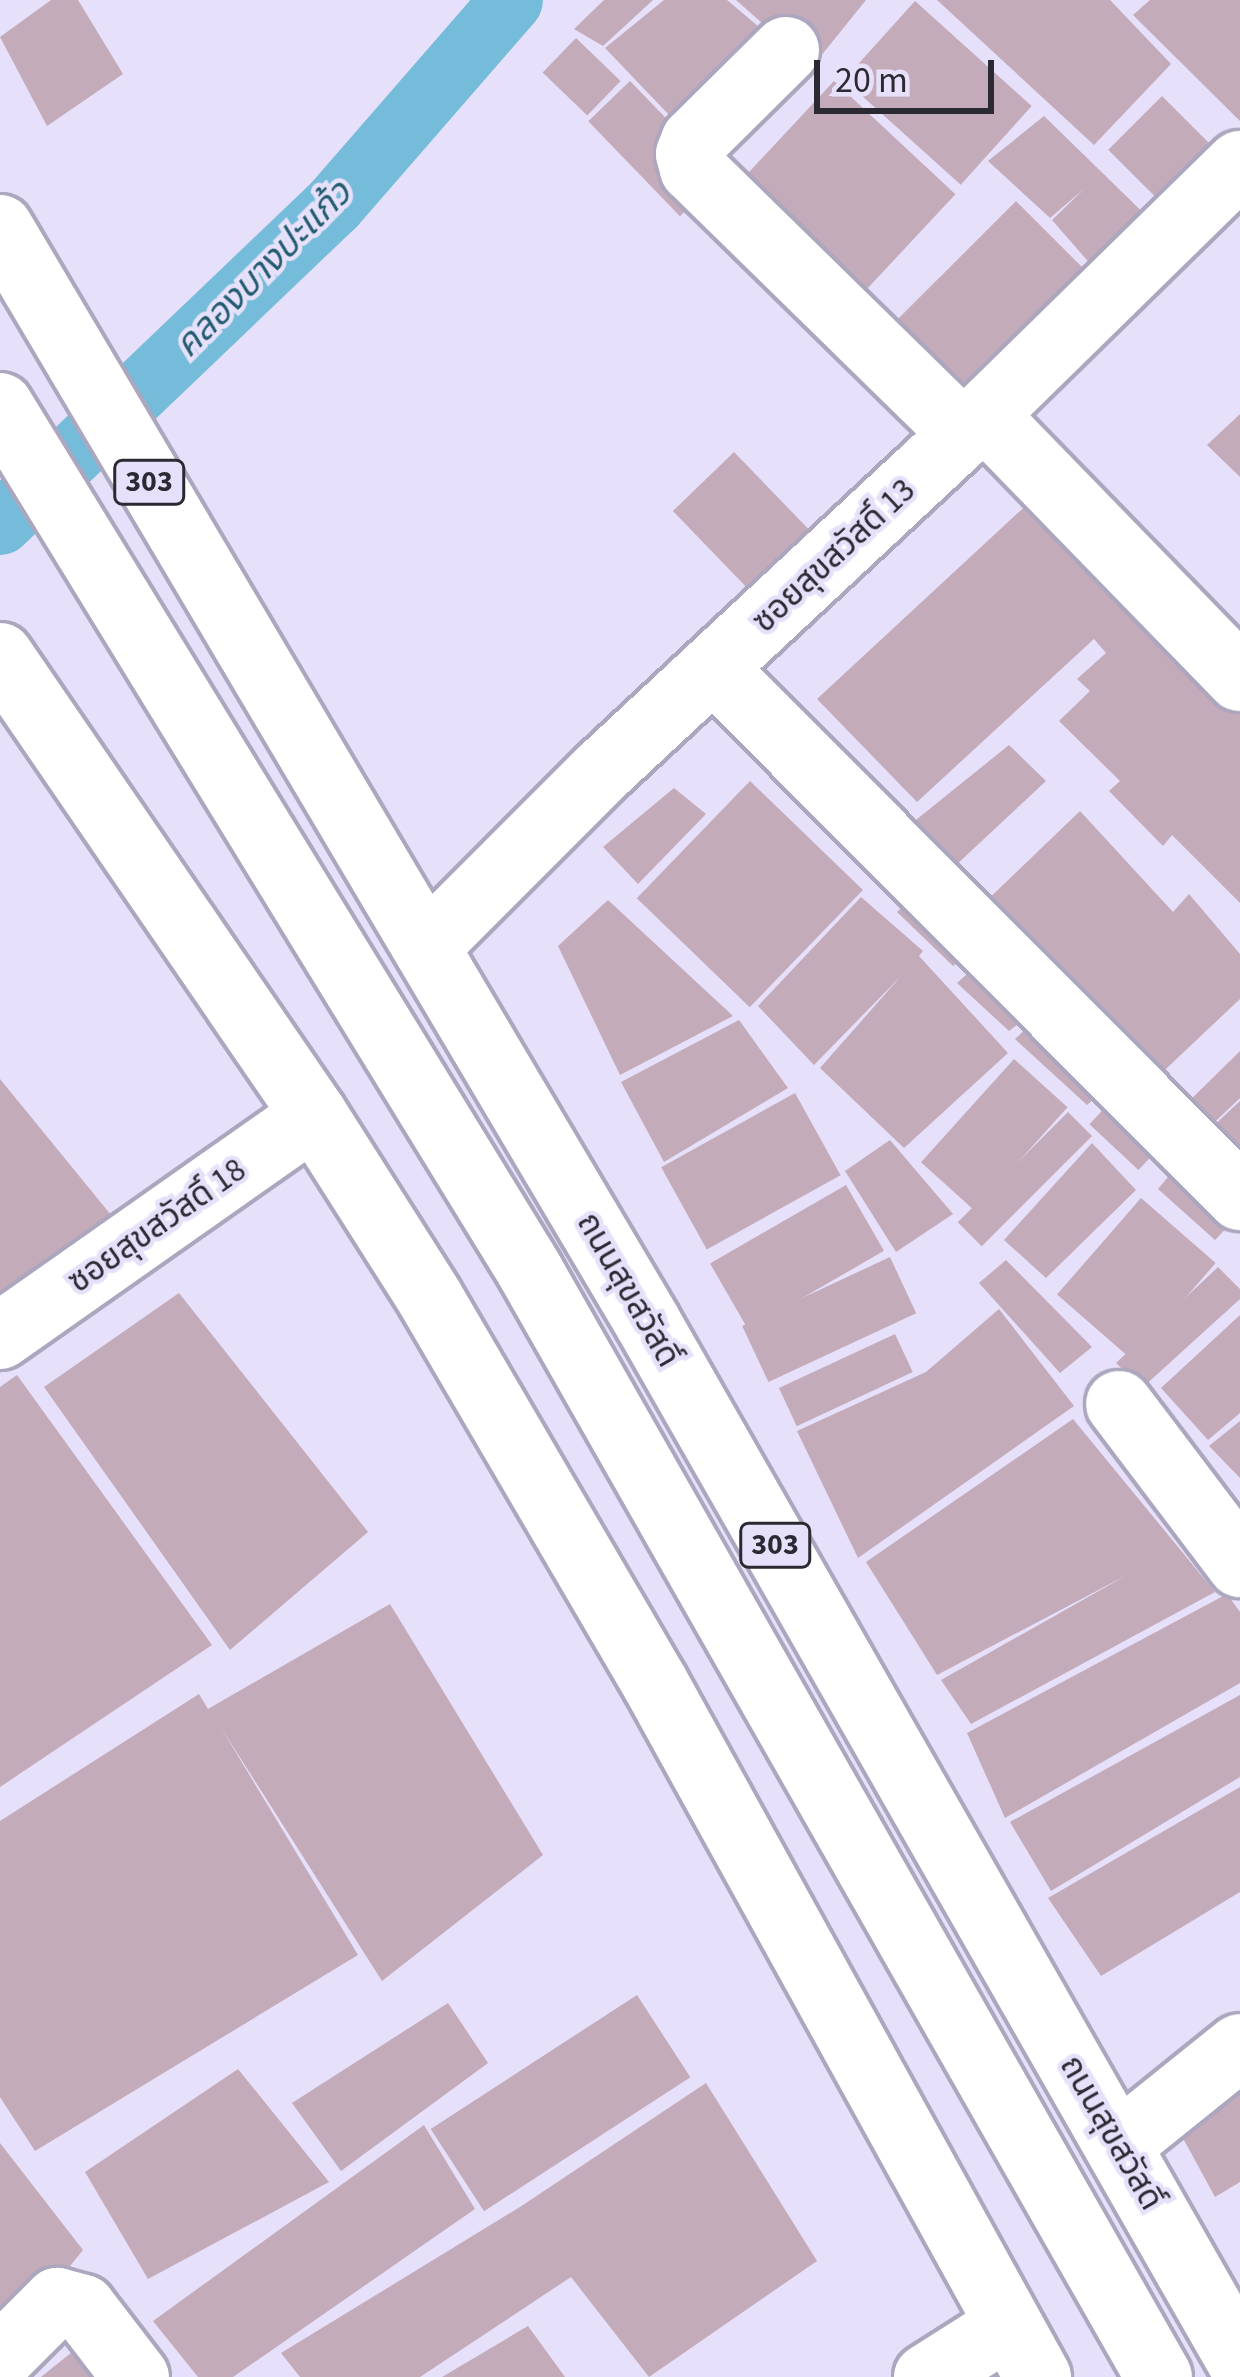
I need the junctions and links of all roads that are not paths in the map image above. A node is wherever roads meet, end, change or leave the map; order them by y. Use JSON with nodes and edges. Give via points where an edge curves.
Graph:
{"nodes":[{"id":1,"x":786,"y":50,"type":"dead end"},
{"id":2,"x":1240,"y":164,"type":"edge"},
{"id":3,"x":0,"y":228,"type":"edge"},
{"id":4,"x":0,"y":406,"type":"edge"},
{"id":5,"x":974,"y":424,"type":"junction"},
{"id":6,"x":0,"y":656,"type":"edge"},
{"id":7,"x":713,"y":668,"type":"junction"},
{"id":8,"x":1240,"y":678,"type":"edge"},
{"id":9,"x":427,"y":946,"type":"junction"},
{"id":10,"x":314,"y":1115,"type":"junction"},
{"id":11,"x":1240,"y":1197,"type":"edge"},
{"id":12,"x":0,"y":1336,"type":"edge"},
{"id":13,"x":1119,"y":1404,"type":"dead end"},
{"id":14,"x":1240,"y":1564,"type":"edge"},
{"id":15,"x":1240,"y":2047,"type":"edge"},
{"id":16,"x":1118,"y":2145,"type":"junction"},
{"id":17,"x":1023,"y":2351,"type":"edge"},
{"id":18,"x":0,"y":2358,"type":"edge"},
{"id":19,"x":1240,"y":2361,"type":"edge"},
{"id":20,"x":136,"y":2377,"type":"edge"},
{"id":21,"x":927,"y":2377,"type":"edge"},
{"id":22,"x":1159,"y":2377,"type":"edge"}],
"edges":[{"from":1,"to":5,"type":"main road","via":[[694,141],[693,169]]},
{"from":2,"to":5,"type":"main road","name":"ซอยสุขสวัสดิ์ 13"},
{"from":3,"to":9,"type":"main road","name":"ถนนสุขสวัสดิ์","number":"303"},
{"from":4,"to":22,"type":"main road","via":[[530,1271]]},
{"from":5,"to":7,"type":"main road","name":"ซอยสุขสวัสดิ์ 13"},
{"from":5,"to":8,"type":"main road"},
{"from":6,"to":10,"type":"main road"},
{"from":7,"to":9,"type":"main road","name":"ซอยสุขสวัสดิ์ 13"},
{"from":7,"to":11,"type":"main road"},
{"from":9,"to":16,"type":"main road","name":"ถนนสุขสวัสดิ์","number":"303"},
{"from":10,"to":12,"type":"main road","name":"ซอยสุขสวัสดิ์ 18"},
{"from":10,"to":17,"type":"main road","via":[[545,1489]]},
{"from":13,"to":14,"type":"main road"},
{"from":15,"to":16,"type":"main road"},
{"from":16,"to":19,"type":"main road","name":"ถนนสุขสวัสดิ์","number":"303"},
{"from":17,"to":21,"type":"main road"},
{"from":18,"to":20,"type":"main road","via":[[57,2301],[83,2308]]}]}
